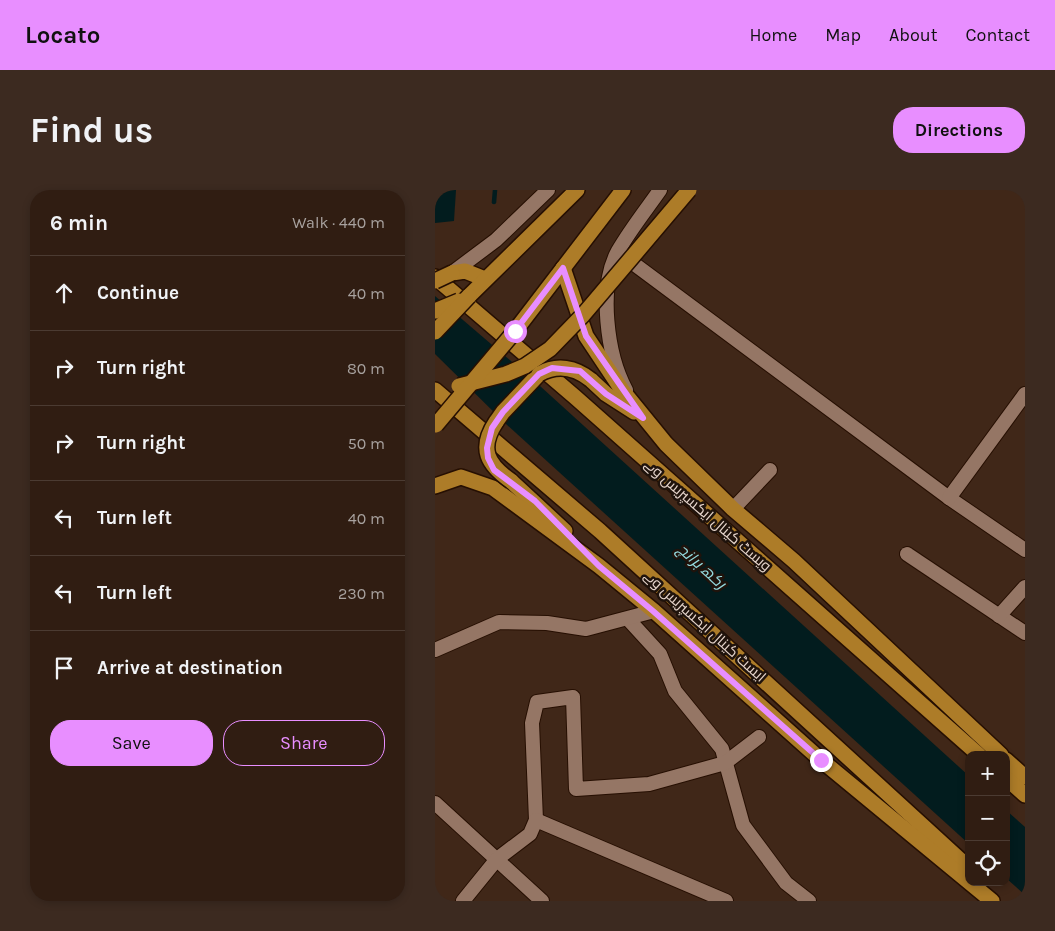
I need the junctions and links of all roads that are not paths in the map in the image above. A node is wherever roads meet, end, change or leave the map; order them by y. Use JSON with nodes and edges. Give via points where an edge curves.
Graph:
{"nodes":[{"id":1,"x":577,"y":190,"type":"edge"},
{"id":2,"x":623,"y":190,"type":"edge"},
{"id":3,"x":660,"y":190,"type":"edge"},
{"id":4,"x":689,"y":190,"type":"edge"},
{"id":5,"x":543,"y":192,"type":"edge"},
{"id":6,"x":617,"y":252,"type":"junction"},
{"id":7,"x":563,"y":268,"type":"junction"},
{"id":8,"x":452,"y":274,"type":"junction"},
{"id":9,"x":435,"y":279,"type":"edge"},
{"id":10,"x":485,"y":279,"type":"junction"},
{"id":11,"x":468,"y":296,"type":"junction"},
{"id":12,"x":435,"y":311,"type":"edge"},
{"id":13,"x":435,"y":332,"type":"edge"},
{"id":14,"x":435,"y":386,"type":"edge"},
{"id":15,"x":435,"y":390,"type":"edge"},
{"id":16,"x":1025,"y":394,"type":"edge"},
{"id":17,"x":643,"y":418,"type":"junction"},
{"id":18,"x":436,"y":426,"type":"edge"},
{"id":19,"x":666,"y":444,"type":"junction"},
{"id":20,"x":770,"y":470,"type":"dead end"},
{"id":21,"x":435,"y":486,"type":"edge"},
{"id":22,"x":949,"y":498,"type":"junction"},
{"id":23,"x":733,"y":509,"type":"junction"},
{"id":24,"x":1025,"y":550,"type":"edge"},
{"id":25,"x":907,"y":554,"type":"dead end"},
{"id":26,"x":599,"y":566,"type":"junction"},
{"id":27,"x":1025,"y":587,"type":"edge"},
{"id":28,"x":653,"y":611,"type":"junction"},
{"id":29,"x":999,"y":616,"type":"junction"},
{"id":30,"x":628,"y":619,"type":"junction"},
{"id":31,"x":1025,"y":633,"type":"edge"},
{"id":32,"x":435,"y":650,"type":"edge"},
{"id":33,"x":759,"y":737,"type":"dead end"},
{"id":34,"x":974,"y":751,"type":"edge"},
{"id":35,"x":997,"y":751,"type":"edge"},
{"id":36,"x":725,"y":763,"type":"junction"},
{"id":37,"x":1010,"y":764,"type":"edge"},
{"id":38,"x":1025,"y":777,"type":"edge"},
{"id":39,"x":1010,"y":782,"type":"edge"},
{"id":40,"x":1025,"y":795,"type":"edge"},
{"id":41,"x":435,"y":803,"type":"edge"},
{"id":42,"x":536,"y":820,"type":"junction"},
{"id":43,"x":497,"y":859,"type":"junction"},
{"id":44,"x":965,"y":864,"type":"edge"},
{"id":45,"x":987,"y":886,"type":"edge"},
{"id":46,"x":463,"y":901,"type":"edge"},
{"id":47,"x":542,"y":901,"type":"edge"},
{"id":48,"x":726,"y":901,"type":"edge"},
{"id":49,"x":809,"y":901,"type":"edge"},
{"id":50,"x":992,"y":901,"type":"edge"},
{"id":51,"x":1004,"y":901,"type":"edge"}],
"edges":[{"from":1,"to":10,"type":"main road"},
{"from":2,"to":7,"type":"main road"},
{"from":3,"to":6,"type":"street"},
{"from":4,"to":14,"type":"main road","bridge":true,"via":[[583,315],[540,357],[486,381]]},
{"from":5,"to":8,"type":"street","via":[[496,240]]},
{"from":6,"to":19,"type":"street","via":[[610,275],[606,313],[617,365],[625,388]]},
{"from":6,"to":22,"type":"street"},
{"from":7,"to":17,"type":"main road","via":[[586,336]]},
{"from":7,"to":18,"type":"main road","bridge":true},
{"from":8,"to":9,"type":"main road","bridge":true},
{"from":8,"to":10,"type":"main road","via":[[465,271]]},
{"from":9,"to":34,"type":"main road","name":"ویسٹ کینال ایکسپریس وے","via":[[575,397]]},
{"from":10,"to":11,"type":"main road"},
{"from":11,"to":12,"type":"main road","bridge":true},
{"from":11,"to":13,"type":"main road","bridge":true},
{"from":15,"to":44,"type":"main road","name":"ایسٹ کینال ایکسپریس وے","via":[[600,531]]},
{"from":16,"to":22,"type":"street"},
{"from":17,"to":19,"type":"main road"},
{"from":17,"to":26,"type":"main road","bridge":true,"via":[[606,394],[580,371],[552,368],[539,374],[492,428],[487,448],[494,470],[535,501]]},
{"from":19,"to":23,"type":"main road"},
{"from":20,"to":23,"type":"street"},
{"from":21,"to":26,"type":"main road","via":[[461,477],[493,488]]},
{"from":22,"to":24,"type":"street"},
{"from":23,"to":35,"type":"main road","via":[[801,568]]},
{"from":25,"to":29,"type":"street"},
{"from":26,"to":28,"type":"main road"},
{"from":27,"to":29,"type":"street"},
{"from":28,"to":30,"type":"street"},
{"from":28,"to":50,"type":"main road","via":[[821,760]]},
{"from":29,"to":31,"type":"street"},
{"from":30,"to":32,"type":"street","via":[[586,629],[547,623],[499,622]]},
{"from":30,"to":36,"type":"street","via":[[660,654],[675,691],[722,749]]},
{"from":33,"to":36,"type":"street"},
{"from":36,"to":42,"type":"street","via":[[649,784],[576,788],[573,698],[537,702],[532,723]]},
{"from":36,"to":49,"type":"street","via":[[743,825],[786,883]]},
{"from":37,"to":38,"type":"main road"},
{"from":39,"to":40,"type":"main road"},
{"from":41,"to":43,"type":"street"},
{"from":42,"to":43,"type":"street","via":[[530,834]]},
{"from":42,"to":48,"type":"street"},
{"from":43,"to":46,"type":"street"},
{"from":43,"to":47,"type":"street"},
{"from":45,"to":51,"type":"main road"}]}
